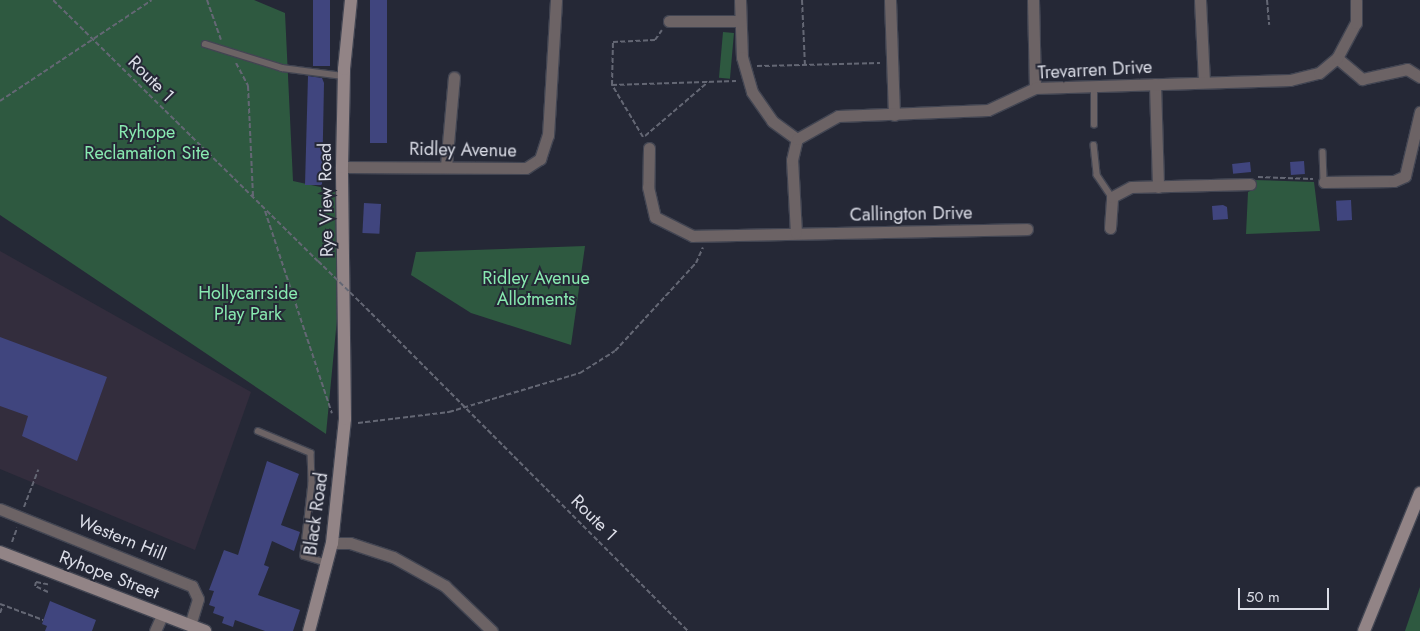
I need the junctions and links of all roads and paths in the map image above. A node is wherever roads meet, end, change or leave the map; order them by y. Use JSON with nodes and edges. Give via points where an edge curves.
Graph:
{"nodes":[{"id":1,"x":53,"y":0,"type":"edge"},
{"id":2,"x":152,"y":0,"type":"edge"},
{"id":3,"x":208,"y":0,"type":"edge"},
{"id":4,"x":351,"y":0,"type":"edge"},
{"id":5,"x":556,"y":0,"type":"edge"},
{"id":6,"x":740,"y":0,"type":"edge"},
{"id":7,"x":802,"y":0,"type":"edge"},
{"id":8,"x":890,"y":0,"type":"edge"},
{"id":9,"x":1033,"y":0,"type":"edge"},
{"id":10,"x":1200,"y":0,"type":"edge"},
{"id":11,"x":1267,"y":0,"type":"edge"},
{"id":12,"x":1356,"y":0,"type":"edge"},
{"id":13,"x":669,"y":21,"type":"joint"},
{"id":14,"x":740,"y":21,"type":"junction"},
{"id":15,"x":1269,"y":25,"type":"dead end"},
{"id":16,"x":93,"y":39,"type":"junction"},
{"id":17,"x":205,"y":44,"type":"dead end"},
{"id":18,"x":223,"y":49,"type":"junction"},
{"id":19,"x":231,"y":52,"type":"junction"},
{"id":20,"x":1337,"y":58,"type":"junction"},
{"id":21,"x":892,"y":62,"type":"junction"},
{"id":22,"x":805,"y":65,"type":"junction"},
{"id":23,"x":745,"y":67,"type":"junction"},
{"id":24,"x":344,"y":76,"type":"junction"},
{"id":25,"x":1420,"y":76,"type":"edge"},
{"id":26,"x":454,"y":77,"type":"dead end"},
{"id":27,"x":749,"y":80,"type":"junction"},
{"id":28,"x":708,"y":82,"type":"junction"},
{"id":29,"x":1204,"y":82,"type":"junction"},
{"id":30,"x":1155,"y":84,"type":"junction"},
{"id":31,"x":612,"y":86,"type":"junction"},
{"id":32,"x":1094,"y":87,"type":"junction"},
{"id":33,"x":1035,"y":88,"type":"junction"},
{"id":34,"x":0,"y":101,"type":"edge"},
{"id":35,"x":1420,"y":112,"type":"edge"},
{"id":36,"x":894,"y":115,"type":"junction"},
{"id":37,"x":1094,"y":124,"type":"dead end"},
{"id":38,"x":797,"y":139,"type":"junction"},
{"id":39,"x":646,"y":143,"type":"junction"},
{"id":40,"x":1094,"y":145,"type":"dead end"},
{"id":41,"x":1323,"y":152,"type":"dead end"},
{"id":42,"x":446,"y":166,"type":"junction"},
{"id":43,"x":342,"y":167,"type":"junction"},
{"id":44,"x":1324,"y":182,"type":"junction"},
{"id":45,"x":1250,"y":184,"type":"joint"},
{"id":46,"x":1158,"y":187,"type":"junction"},
{"id":47,"x":253,"y":197,"type":"junction"},
{"id":48,"x":1112,"y":197,"type":"junction"},
{"id":49,"x":264,"y":209,"type":"junction"},
{"id":50,"x":1110,"y":228,"type":"dead end"},
{"id":51,"x":1027,"y":229,"type":"dead end"},
{"id":52,"x":796,"y":233,"type":"junction"},
{"id":53,"x":708,"y":235,"type":"junction"},
{"id":54,"x":346,"y":401,"type":"joint"},
{"id":55,"x":466,"y":407,"type":"junction"},
{"id":56,"x":340,"y":423,"type":"junction"},
{"id":57,"x":258,"y":430,"type":"dead end"},
{"id":58,"x":1420,"y":493,"type":"edge"},
{"id":59,"x":0,"y":509,"type":"edge"},
{"id":60,"x":332,"y":543,"type":"junction"},
{"id":61,"x":0,"y":552,"type":"edge"},
{"id":62,"x":327,"y":563,"type":"junction"},
{"id":63,"x":52,"y":582,"type":"dead end"},
{"id":64,"x":48,"y":592,"type":"dead end"},
{"id":65,"x":0,"y":604,"type":"edge"},
{"id":66,"x":4,"y":605,"type":"junction"},
{"id":67,"x":0,"y":613,"type":"edge"},
{"id":68,"x":162,"y":615,"type":"junction"},
{"id":69,"x":43,"y":620,"type":"dead end"},
{"id":70,"x":190,"y":625,"type":"junction"},
{"id":71,"x":155,"y":631,"type":"edge"},
{"id":72,"x":205,"y":631,"type":"edge"},
{"id":73,"x":310,"y":631,"type":"edge"},
{"id":74,"x":492,"y":631,"type":"edge"},
{"id":75,"x":688,"y":631,"type":"edge"},
{"id":76,"x":1364,"y":631,"type":"edge"}],
"edges":[{"from":1,"to":16,"type":"path","name":"Route 1"},
{"from":2,"to":16,"type":"path"},
{"from":3,"to":18,"type":"path"},
{"from":4,"to":24,"type":"street","name":"Rye View Road"},
{"from":5,"to":42,"type":"street","name":"Ridley Avenue","via":[[548,135],[540,159],[526,168]]},
{"from":6,"to":14,"type":"street"},
{"from":7,"to":22,"type":"path"},
{"from":8,"to":21,"type":"street"},
{"from":9,"to":33,"type":"street"},
{"from":10,"to":29,"type":"street"},
{"from":11,"to":15,"type":"path"},
{"from":12,"to":20,"type":"street","name":"Trevarren Drive","via":[[1356,23]]},
{"from":13,"to":14,"type":"street"},
{"from":13,"to":31,"type":"path","via":[[655,40],[613,42]]},
{"from":14,"to":23,"type":"street"},
{"from":16,"to":34,"type":"path"},
{"from":16,"to":47,"type":"path","name":"Route 1"},
{"from":17,"to":18,"type":"lane"},
{"from":18,"to":19,"type":"lane"},
{"from":19,"to":24,"type":"lane","via":[[282,68]]},
{"from":19,"to":47,"type":"path","via":[[248,86]]},
{"from":20,"to":25,"type":"street","via":[[1362,79],[1407,69]]},
{"from":20,"to":29,"type":"street","name":"Trevarren Drive","via":[[1319,73],[1290,80]]},
{"from":21,"to":22,"type":"path"},
{"from":21,"to":36,"type":"street"},
{"from":22,"to":23,"type":"path"},
{"from":23,"to":27,"type":"street"},
{"from":24,"to":43,"type":"street","name":"Rye View Road"},
{"from":26,"to":42,"type":"street"},
{"from":27,"to":28,"type":"path"},
{"from":27,"to":38,"type":"street","via":[[772,121]]},
{"from":28,"to":31,"type":"path"},
{"from":28,"to":39,"type":"path"},
{"from":29,"to":30,"type":"street","name":"Trevarren Drive"},
{"from":30,"to":32,"type":"street","name":"Trevarren Drive"},
{"from":30,"to":46,"type":"street"},
{"from":31,"to":39,"type":"path"},
{"from":32,"to":33,"type":"street","name":"Trevarren Drive"},
{"from":32,"to":37,"type":"lane"},
{"from":33,"to":36,"type":"street","name":"Trevarren Drive","via":[[988,110]]},
{"from":35,"to":44,"type":"street","via":[[1405,176],[1394,181]]},
{"from":36,"to":38,"type":"street","name":"Trevarren Drive","via":[[838,116]]},
{"from":38,"to":52,"type":"street","via":[[792,160]]},
{"from":39,"to":53,"type":"street","via":[[648,187],[655,217],[693,236]]},
{"from":40,"to":48,"type":"lane","via":[[1097,175]]},
{"from":41,"to":44,"type":"lane"},
{"from":42,"to":43,"type":"street","name":"Ridley Avenue"},
{"from":43,"to":54,"type":"street","name":"Rye View Road"},
{"from":44,"to":45,"type":"path","via":[[1250,177]]},
{"from":45,"to":46,"type":"street"},
{"from":46,"to":48,"type":"street","via":[[1131,187]]},
{"from":47,"to":49,"type":"path","name":"Route 1"},
{"from":48,"to":50,"type":"street"},
{"from":49,"to":55,"type":"path","name":"Route 1","bridge":true},
{"from":49,"to":56,"type":"path"},
{"from":51,"to":52,"type":"street","name":"Callington Drive"},
{"from":52,"to":53,"type":"street"},
{"from":53,"to":55,"type":"path","via":[[696,263],[616,351],[580,373]]},
{"from":54,"to":56,"type":"street","name":"Black Road"},
{"from":55,"to":56,"type":"path"},
{"from":55,"to":75,"type":"path","name":"Route 1"},
{"from":56,"to":60,"type":"street","name":"Black Road"},
{"from":57,"to":62,"type":"lane","via":[[311,453],[312,483],[304,556]]},
{"from":58,"to":76,"type":"street"},
{"from":59,"to":70,"type":"street","name":"Western Hill","via":[[192,586],[198,599]]},
{"from":60,"to":62,"type":"street","name":"Black Road"},
{"from":60,"to":74,"type":"street","via":[[350,543],[393,557],[445,586]]},
{"from":61,"to":68,"type":"street","name":"Ryhope Street"},
{"from":62,"to":73,"type":"street","name":"Black Road"},
{"from":63,"to":64,"type":"path","via":[[50,588],[36,582],[35,586]]},
{"from":65,"to":66,"type":"path"},
{"from":66,"to":67,"type":"path"},
{"from":66,"to":69,"type":"path"},
{"from":68,"to":70,"type":"street","name":"Ryhope Street"},
{"from":68,"to":71,"type":"street"},
{"from":70,"to":72,"type":"street","name":"Ryhope Street"}]}
